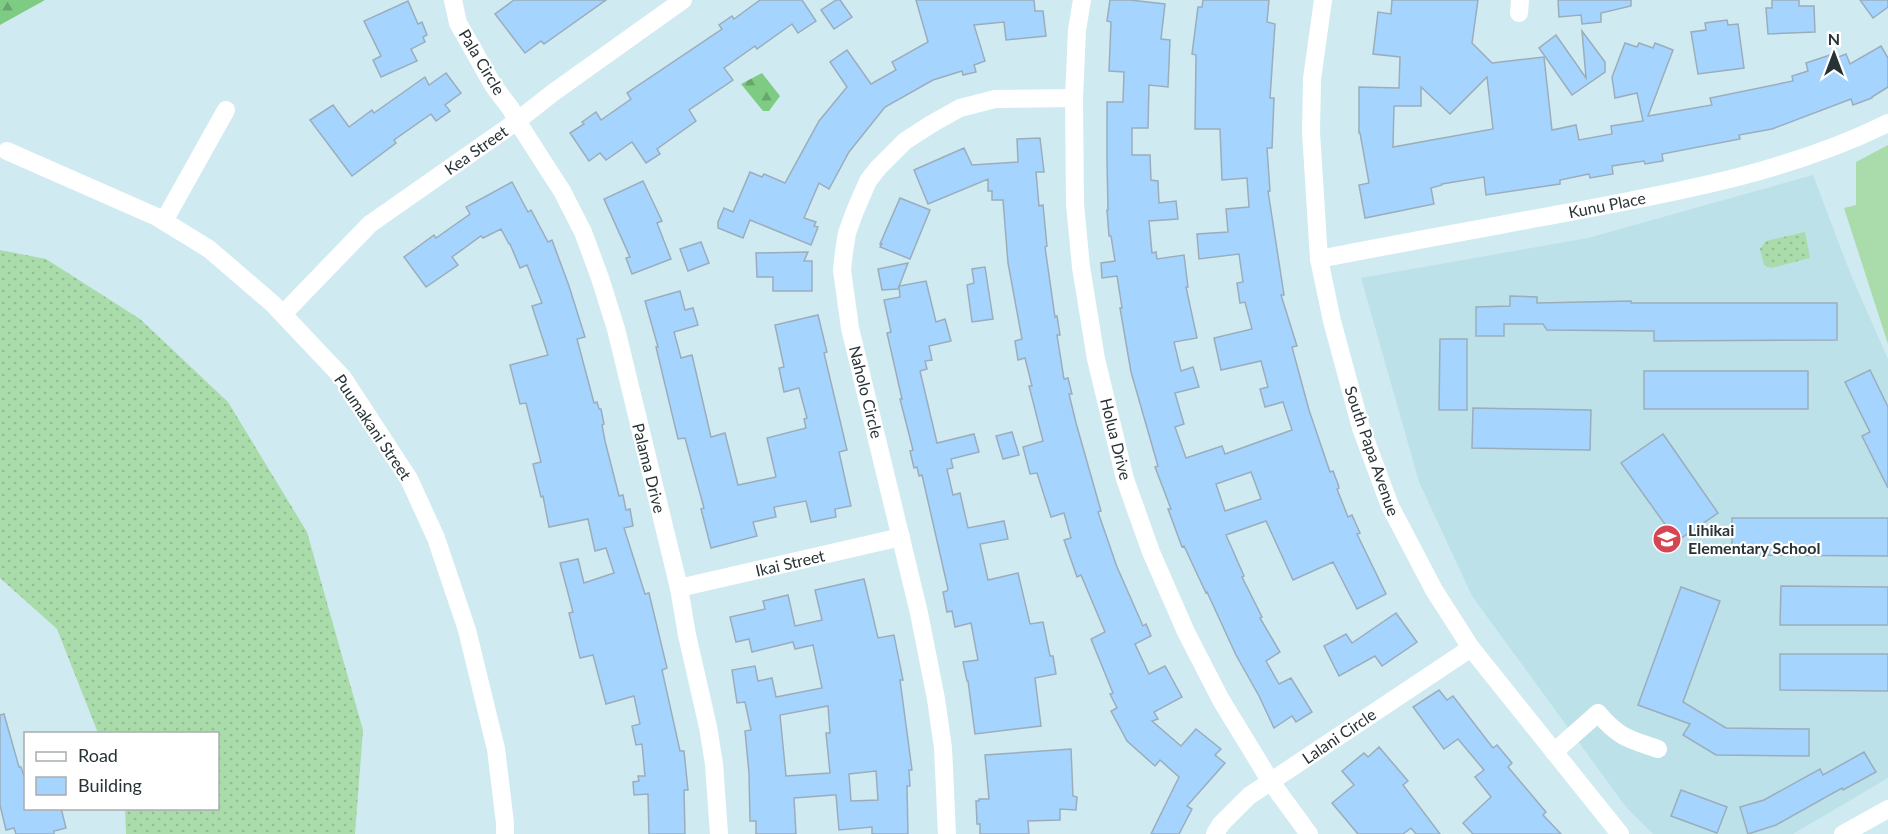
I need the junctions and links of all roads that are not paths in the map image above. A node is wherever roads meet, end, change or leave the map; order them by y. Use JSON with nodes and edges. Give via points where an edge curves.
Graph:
{"nodes":[{"id":1,"x":453,"y":0,"type":"edge"},
{"id":2,"x":683,"y":0,"type":"edge"},
{"id":3,"x":1082,"y":0,"type":"edge"},
{"id":4,"x":1323,"y":0,"type":"edge"},
{"id":5,"x":1074,"y":98,"type":"junction"},
{"id":6,"x":226,"y":110,"type":"dead end"},
{"id":7,"x":517,"y":122,"type":"junction"},
{"id":8,"x":1888,"y":123,"type":"edge"},
{"id":9,"x":7,"y":151,"type":"dead end"},
{"id":10,"x":164,"y":221,"type":"junction"},
{"id":11,"x":1319,"y":259,"type":"junction"},
{"id":12,"x":283,"y":314,"type":"junction"},
{"id":13,"x":901,"y":537,"type":"junction"},
{"id":14,"x":679,"y":588,"type":"junction"},
{"id":15,"x":1471,"y":648,"type":"junction"},
{"id":16,"x":1658,"y":749,"type":"dead end"},
{"id":17,"x":1554,"y":752,"type":"junction"},
{"id":18,"x":1271,"y":782,"type":"junction"},
{"id":19,"x":1888,"y":809,"type":"edge"},
{"id":20,"x":505,"y":834,"type":"edge"},
{"id":21,"x":719,"y":834,"type":"edge"},
{"id":22,"x":947,"y":834,"type":"edge"},
{"id":23,"x":1215,"y":834,"type":"edge"},
{"id":24,"x":1309,"y":834,"type":"edge"},
{"id":25,"x":1620,"y":834,"type":"edge"},
{"id":26,"x":1843,"y":834,"type":"edge"}],
"edges":[{"from":1,"to":7,"type":"street","name":"Pala Circle","via":[[458,23]]},
{"from":2,"to":7,"type":"street","name":"Kea Street"},
{"from":3,"to":5,"type":"street","name":"Holua Drive"},
{"from":4,"to":11,"type":"street","name":"South Papa Avenue","via":[[1311,100]]},
{"from":5,"to":13,"type":"street","name":"Naholo Circle","via":[[995,99],[960,108],[906,141],[885,161],[868,181],[855,211],[847,233],[842,270],[850,328]]},
{"from":5,"to":18,"type":"street","name":"Holua Drive","via":[[1075,204],[1081,267],[1096,359],[1125,479],[1186,632],[1221,700]]},
{"from":6,"to":10,"type":"street"},
{"from":7,"to":12,"type":"street","name":"Kea Street","via":[[370,224]]},
{"from":7,"to":14,"type":"street","name":"Palama Drive","via":[[562,191],[600,278]]},
{"from":8,"to":11,"type":"street","name":"Kunu Place","via":[[1784,165],[1695,188]]},
{"from":9,"to":10,"type":"street","name":"Puumakani Street"},
{"from":10,"to":12,"type":"street","name":"Puumakani Street","via":[[209,249]]},
{"from":11,"to":15,"type":"street","name":"South Papa Avenue","via":[[1361,428],[1390,506],[1434,590]]},
{"from":12,"to":20,"type":"street","name":"Puumakani Street","via":[[343,378],[409,479],[435,538],[467,630],[496,749]]},
{"from":13,"to":14,"type":"street","name":"Ikai Street"},
{"from":13,"to":22,"type":"street","name":"Naholo Circle","via":[[936,699]]},
{"from":14,"to":21,"type":"street","name":"Palama Drive","via":[[708,727]]},
{"from":15,"to":17,"type":"street","name":"South Papa Avenue"},
{"from":15,"to":18,"type":"street","name":"Lalani Circle"},
{"from":16,"to":17,"type":"street","via":[[1625,738],[1598,713]]},
{"from":17,"to":25,"type":"street","name":"South Papa Avenue"},
{"from":18,"to":23,"type":"street","name":"Lalani Circle","via":[[1249,796]]},
{"from":18,"to":24,"type":"street","name":"Holua Drive"},
{"from":19,"to":26,"type":"street"}]}
